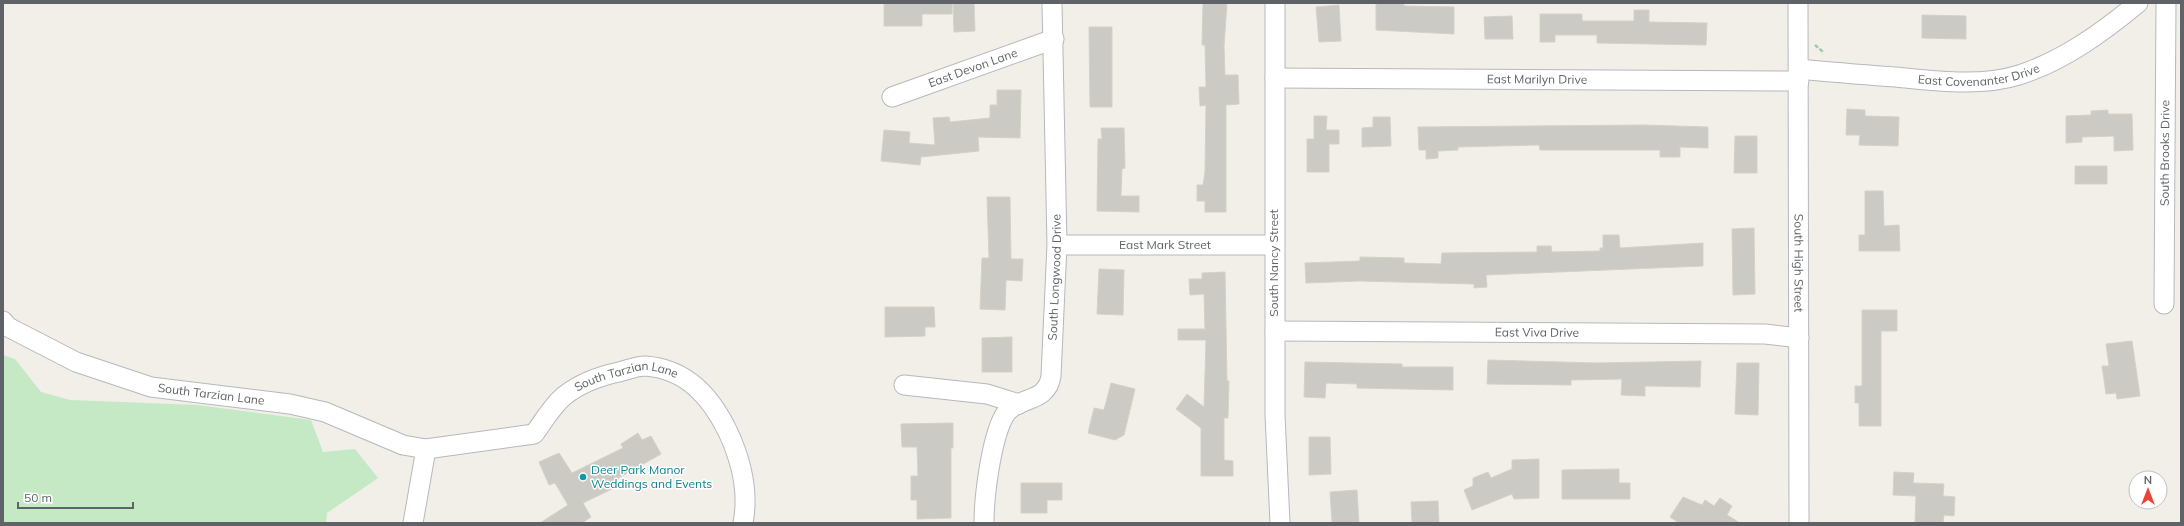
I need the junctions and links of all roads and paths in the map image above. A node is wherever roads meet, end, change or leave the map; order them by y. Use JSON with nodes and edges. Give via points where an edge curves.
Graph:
{"nodes":[{"id":1,"x":1052,"y":3,"type":"edge"},
{"id":2,"x":1275,"y":3,"type":"edge"},
{"id":3,"x":1798,"y":3,"type":"edge"},
{"id":4,"x":2138,"y":3,"type":"edge"},
{"id":5,"x":2166,"y":3,"type":"edge"},
{"id":6,"x":1054,"y":39,"type":"junction"},
{"id":7,"x":1799,"y":75,"type":"junction"},
{"id":8,"x":1275,"y":78,"type":"junction"},
{"id":9,"x":892,"y":98,"type":"dead end"},
{"id":10,"x":1057,"y":245,"type":"junction"},
{"id":11,"x":1274,"y":245,"type":"junction"},
{"id":12,"x":2164,"y":304,"type":"dead end"},
{"id":13,"x":3,"y":321,"type":"edge"},
{"id":14,"x":1275,"y":331,"type":"junction"},
{"id":15,"x":1799,"y":338,"type":"junction"},
{"id":16,"x":904,"y":384,"type":"dead end"},
{"id":17,"x":1019,"y":404,"type":"junction"},
{"id":18,"x":426,"y":449,"type":"junction"},
{"id":19,"x":413,"y":523,"type":"edge"},
{"id":20,"x":743,"y":523,"type":"edge"},
{"id":21,"x":984,"y":523,"type":"edge"},
{"id":22,"x":1280,"y":523,"type":"edge"},
{"id":23,"x":1799,"y":523,"type":"edge"}],
"edges":[{"from":1,"to":6,"type":"street","name":"South Longwood Drive"},
{"from":2,"to":8,"type":"street","name":"South Nancy Street"},
{"from":3,"to":7,"type":"street","name":"South High Street"},
{"from":4,"to":7,"type":"street","name":"East Covenanter Drive","via":[[2085,43],[2063,56],[2039,68],[1999,79],[1934,81]]},
{"from":5,"to":12,"type":"street","name":"South Brooks Drive"},
{"from":6,"to":9,"type":"street","name":"East Devon Lane"},
{"from":6,"to":10,"type":"street","name":"South Longwood Drive"},
{"from":7,"to":8,"type":"street","name":"East Marilyn Drive"},
{"from":7,"to":15,"type":"street","name":"South High Street"},
{"from":8,"to":11,"type":"street","name":"South Nancy Street"},
{"from":10,"to":11,"type":"street","name":"East Mark Street"},
{"from":10,"to":17,"type":"street","name":"South Longwood Drive","via":[[1050,383],[1044,393]]},
{"from":11,"to":14,"type":"street","name":"South Nancy Street"},
{"from":13,"to":18,"type":"street","name":"South Tarzian Lane","via":[[8,327],[76,362],[151,387],[290,404],[326,412],[403,445]]},
{"from":14,"to":15,"type":"street","name":"East Viva Drive","via":[[1765,334]]},
{"from":14,"to":22,"type":"street","name":"South Nancy Street","via":[[1275,443]]},
{"from":15,"to":23,"type":"street","name":"South High Street"},
{"from":16,"to":17,"type":"street","via":[[987,394]]},
{"from":17,"to":21,"type":"street","name":"South Longwood Drive","via":[[1003,417],[987,486]]},
{"from":18,"to":19,"type":"street"},
{"from":18,"to":20,"type":"street","name":"South Tarzian Lane","via":[[534,434],[563,396],[600,376],[644,366],[674,373],[694,384],[717,409],[734,445],[744,484],[746,506]]}]}
